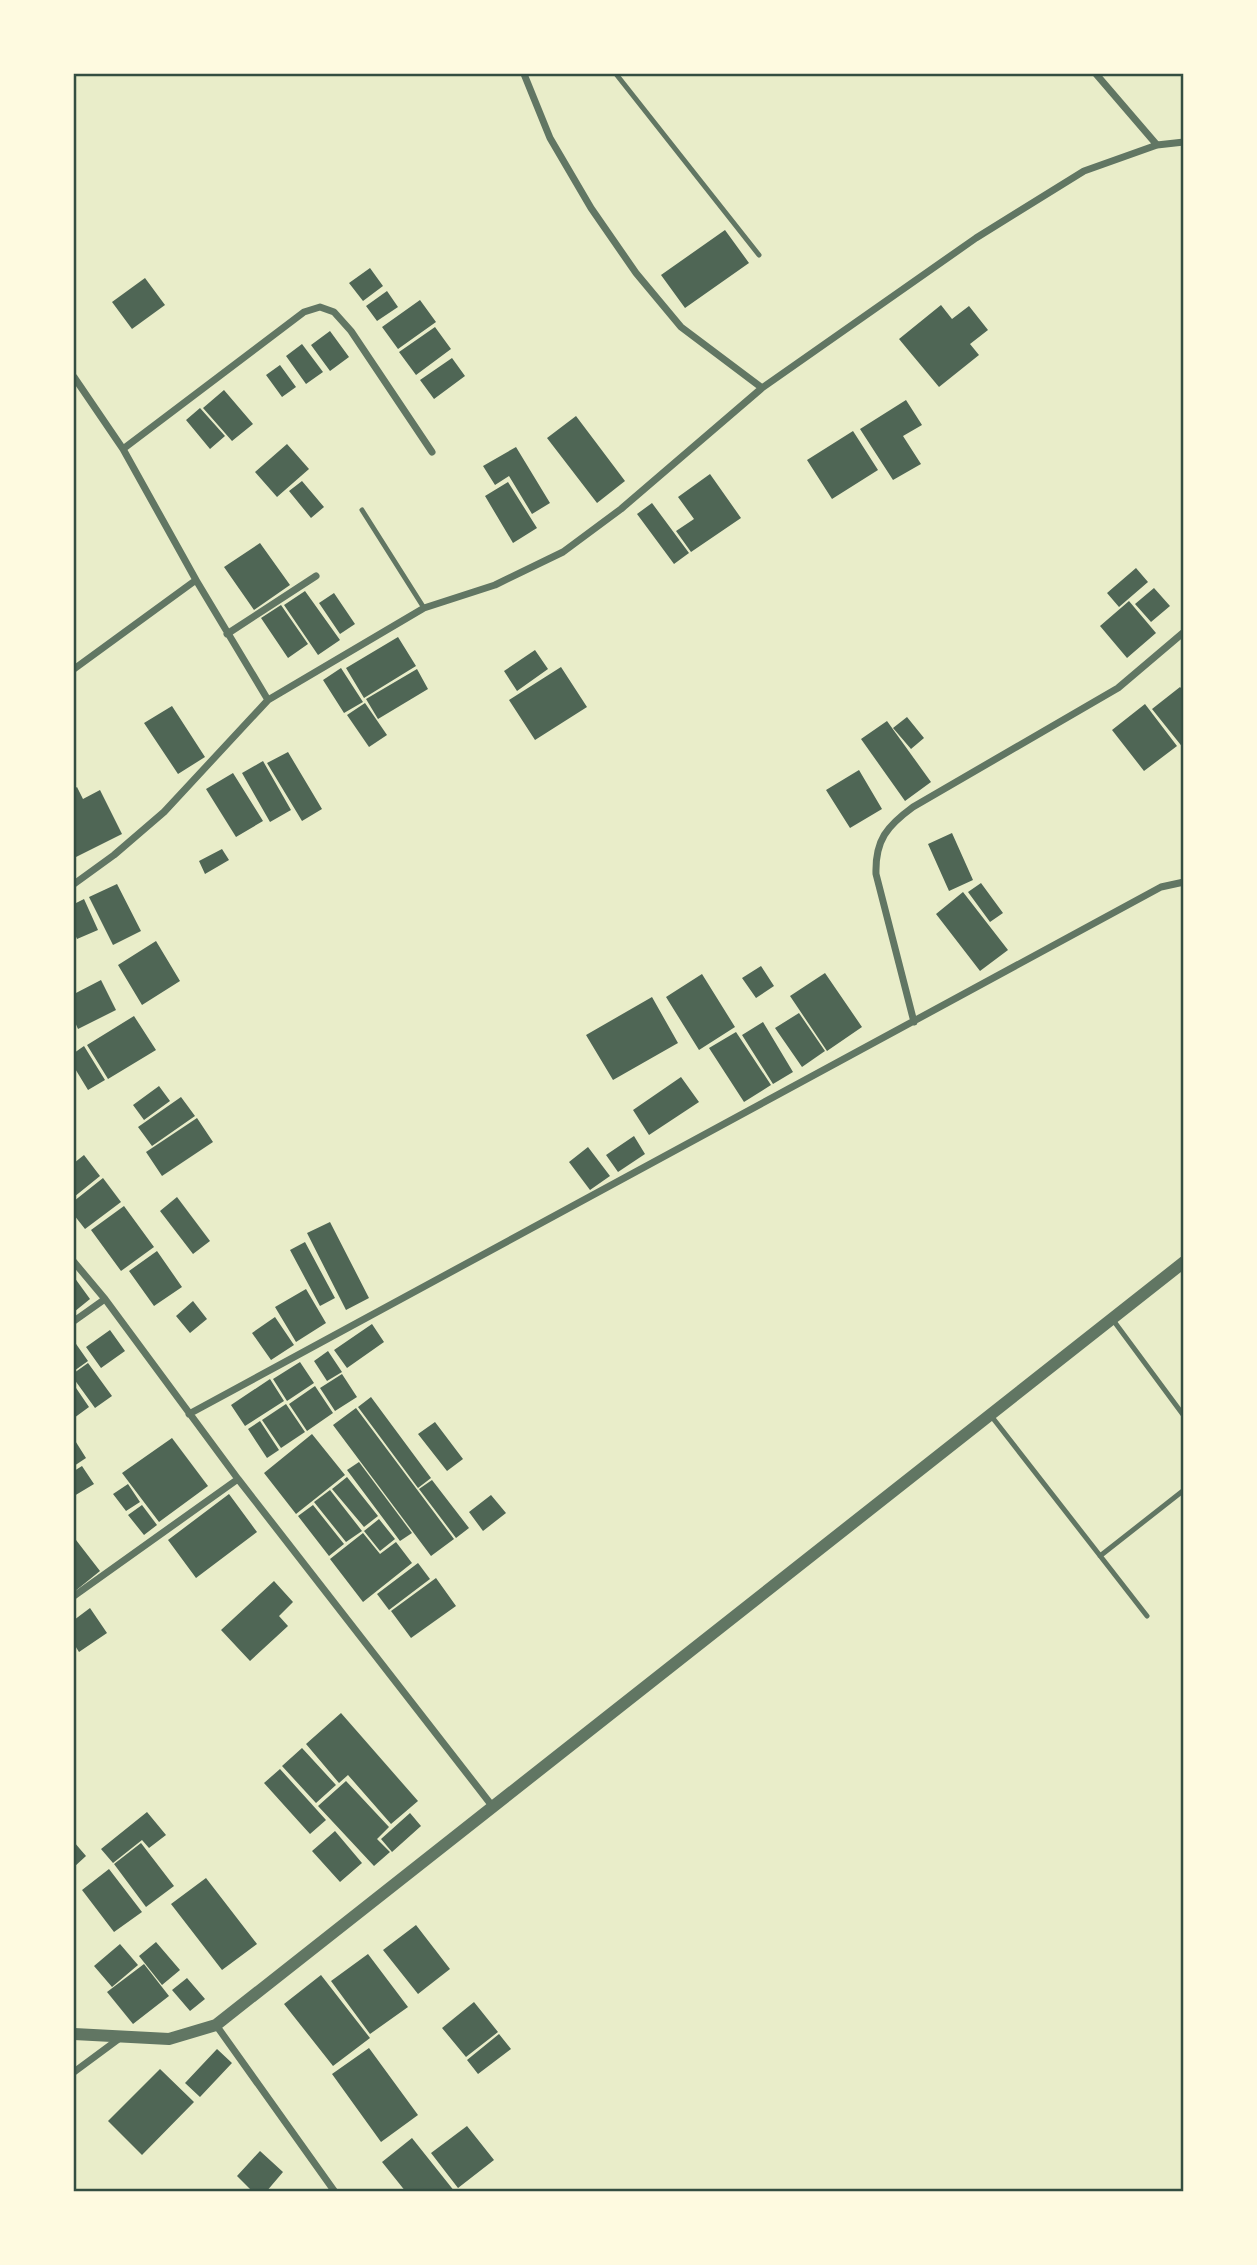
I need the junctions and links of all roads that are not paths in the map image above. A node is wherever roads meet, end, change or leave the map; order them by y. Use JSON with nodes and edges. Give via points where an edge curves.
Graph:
{"nodes":[{"id":1,"x":524,"y":74,"type":"edge"},
{"id":2,"x":616,"y":74,"type":"edge"},
{"id":3,"x":1096,"y":74,"type":"edge"},
{"id":4,"x":1184,"y":142,"type":"edge"},
{"id":5,"x":1157,"y":145,"type":"junction"},
{"id":6,"x":759,"y":255,"type":"dead end"},
{"id":7,"x":74,"y":377,"type":"edge"},
{"id":8,"x":762,"y":388,"type":"junction"},
{"id":9,"x":123,"y":449,"type":"junction"},
{"id":10,"x":432,"y":452,"type":"dead end"},
{"id":11,"x":362,"y":510,"type":"dead end"},
{"id":12,"x":316,"y":576,"type":"dead end"},
{"id":13,"x":196,"y":580,"type":"junction"},
{"id":14,"x":424,"y":608,"type":"junction"},
{"id":15,"x":1184,"y":632,"type":"edge"},
{"id":16,"x":228,"y":634,"type":"junction"},
{"id":17,"x":74,"y":669,"type":"edge"},
{"id":18,"x":268,"y":700,"type":"junction"},
{"id":19,"x":1184,"y":882,"type":"edge"},
{"id":20,"x":74,"y":884,"type":"edge"},
{"id":21,"x":914,"y":1022,"type":"junction"},
{"id":22,"x":74,"y":1262,"type":"edge"},
{"id":23,"x":1184,"y":1262,"type":"edge"},
{"id":24,"x":105,"y":1299,"type":"junction"},
{"id":25,"x":1112,"y":1318,"type":"junction"},
{"id":26,"x":74,"y":1321,"type":"edge"},
{"id":27,"x":189,"y":1415,"type":"junction"},
{"id":28,"x":990,"y":1415,"type":"junction"},
{"id":29,"x":1184,"y":1416,"type":"edge"},
{"id":30,"x":238,"y":1479,"type":"junction"},
{"id":31,"x":1184,"y":1490,"type":"edge"},
{"id":32,"x":1100,"y":1556,"type":"junction"},
{"id":33,"x":74,"y":1596,"type":"edge"},
{"id":34,"x":1147,"y":1616,"type":"dead end"},
{"id":35,"x":494,"y":1807,"type":"junction"},
{"id":36,"x":216,"y":2025,"type":"junction"},
{"id":37,"x":74,"y":2034,"type":"edge"},
{"id":38,"x":120,"y":2037,"type":"junction"},
{"id":39,"x":74,"y":2072,"type":"edge"},
{"id":40,"x":335,"y":2192,"type":"edge"}],
"edges":[{"from":1,"to":8,"type":"street","via":[[550,138],[636,273],[681,327]]},
{"from":2,"to":6,"type":"lane"},
{"from":3,"to":5,"type":"street"},
{"from":4,"to":5,"type":"street"},
{"from":5,"to":8,"type":"street","via":[[1084,171],[976,238]]},
{"from":7,"to":9,"type":"street"},
{"from":8,"to":14,"type":"street","via":[[621,509],[563,552],[495,585]]},
{"from":9,"to":10,"type":"street","via":[[304,312],[320,307],[334,312],[351,331]]},
{"from":9,"to":13,"type":"street"},
{"from":11,"to":14,"type":"lane"},
{"from":12,"to":16,"type":"street"},
{"from":13,"to":16,"type":"street"},
{"from":13,"to":17,"type":"street"},
{"from":14,"to":18,"type":"street"},
{"from":15,"to":21,"type":"street","via":[[1118,688],[892,822],[880,841],[876,874]]},
{"from":16,"to":18,"type":"street"},
{"from":18,"to":20,"type":"street","via":[[164,812]]},
{"from":19,"to":21,"type":"street","via":[[1161,887]]},
{"from":21,"to":27,"type":"street"},
{"from":22,"to":24,"type":"street"},
{"from":23,"to":25,"type":"street"},
{"from":24,"to":26,"type":"street"},
{"from":24,"to":27,"type":"street"},
{"from":25,"to":28,"type":"street"},
{"from":25,"to":29,"type":"lane"},
{"from":27,"to":30,"type":"street"},
{"from":28,"to":32,"type":"lane"},
{"from":28,"to":35,"type":"street"},
{"from":30,"to":33,"type":"street"},
{"from":30,"to":35,"type":"street"},
{"from":31,"to":32,"type":"lane"},
{"from":32,"to":34,"type":"lane"},
{"from":35,"to":36,"type":"street"},
{"from":36,"to":38,"type":"street","via":[[169,2039]]},
{"from":36,"to":40,"type":"street"},
{"from":37,"to":38,"type":"street"},
{"from":38,"to":39,"type":"street"}]}
